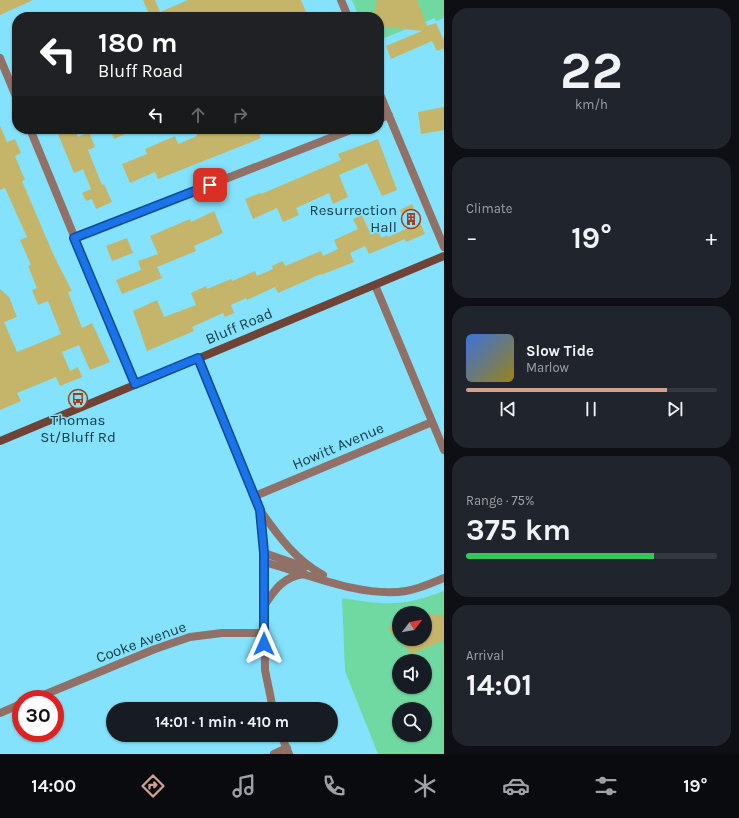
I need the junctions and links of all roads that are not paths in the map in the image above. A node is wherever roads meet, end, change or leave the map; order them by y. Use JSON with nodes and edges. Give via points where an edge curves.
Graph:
{"nodes":[{"id":1,"x":341,"y":0,"type":"edge"},
{"id":2,"x":346,"y":12,"type":"edge"},
{"id":3,"x":0,"y":58,"type":"edge"},
{"id":4,"x":12,"y":87,"type":"edge"},
{"id":5,"x":384,"y":104,"type":"edge"},
{"id":6,"x":389,"y":115,"type":"junction"},
{"id":7,"x":384,"y":117,"type":"edge"},
{"id":8,"x":32,"y":134,"type":"edge"},
{"id":9,"x":340,"y":134,"type":"edge"},
{"id":10,"x":74,"y":238,"type":"junction"},
{"id":11,"x":444,"y":248,"type":"edge"},
{"id":12,"x":444,"y":256,"type":"edge"},
{"id":13,"x":375,"y":285,"type":"junction"},
{"id":14,"x":198,"y":358,"type":"junction"},
{"id":15,"x":135,"y":384,"type":"junction"},
{"id":16,"x":432,"y":422,"type":"junction"},
{"id":17,"x":441,"y":436,"type":"edge"},
{"id":18,"x":0,"y":440,"type":"edge"},
{"id":19,"x":444,"y":450,"type":"edge"},
{"id":20,"x":255,"y":496,"type":"junction"},
{"id":21,"x":260,"y":510,"type":"junction"},
{"id":22,"x":264,"y":558,"type":"junction"},
{"id":23,"x":308,"y":571,"type":"junction"},
{"id":24,"x":444,"y":578,"type":"edge"},
{"id":25,"x":264,"y":606,"type":"junction"},
{"id":26,"x":264,"y":634,"type":"junction"},
{"id":27,"x":56,"y":690,"type":"edge"},
{"id":28,"x":271,"y":702,"type":"edge"},
{"id":29,"x":12,"y":708,"type":"edge"},
{"id":30,"x":0,"y":713,"type":"edge"},
{"id":31,"x":288,"y":751,"type":"edge"},
{"id":32,"x":274,"y":754,"type":"edge"}],
"edges":[{"from":1,"to":2,"type":"street"},
{"from":3,"to":4,"type":"street"},
{"from":5,"to":6,"type":"street"},
{"from":6,"to":7,"type":"street"},
{"from":6,"to":11,"type":"street"},
{"from":8,"to":10,"type":"street"},
{"from":9,"to":10,"type":"street"},
{"from":10,"to":15,"type":"street"},
{"from":12,"to":13,"type":"main road","name":"Bluff Road"},
{"from":13,"to":14,"type":"main road","name":"Bluff Road"},
{"from":13,"to":16,"type":"street"},
{"from":14,"to":15,"type":"main road","name":"Bluff Road"},
{"from":14,"to":20,"type":"street"},
{"from":15,"to":18,"type":"main road","name":"Bluff Road"},
{"from":16,"to":17,"type":"street"},
{"from":16,"to":20,"type":"street","name":"Howitt Avenue"},
{"from":17,"to":19,"type":"street"},
{"from":20,"to":21,"type":"street"},
{"from":21,"to":22,"type":"street"},
{"from":21,"to":23,"type":"street"},
{"from":22,"to":23,"type":"street"},
{"from":22,"to":25,"type":"street"},
{"from":23,"to":24,"type":"street","via":[[361,590],[391,592],[419,588]]},
{"from":23,"to":25,"type":"street","via":[[279,584]]},
{"from":25,"to":26,"type":"street"},
{"from":26,"to":27,"type":"street","name":"Cooke Avenue","via":[[222,633],[190,637]]},
{"from":26,"to":28,"type":"street","via":[[266,682]]},
{"from":29,"to":30,"type":"street"},
{"from":31,"to":32,"type":"street"}]}
